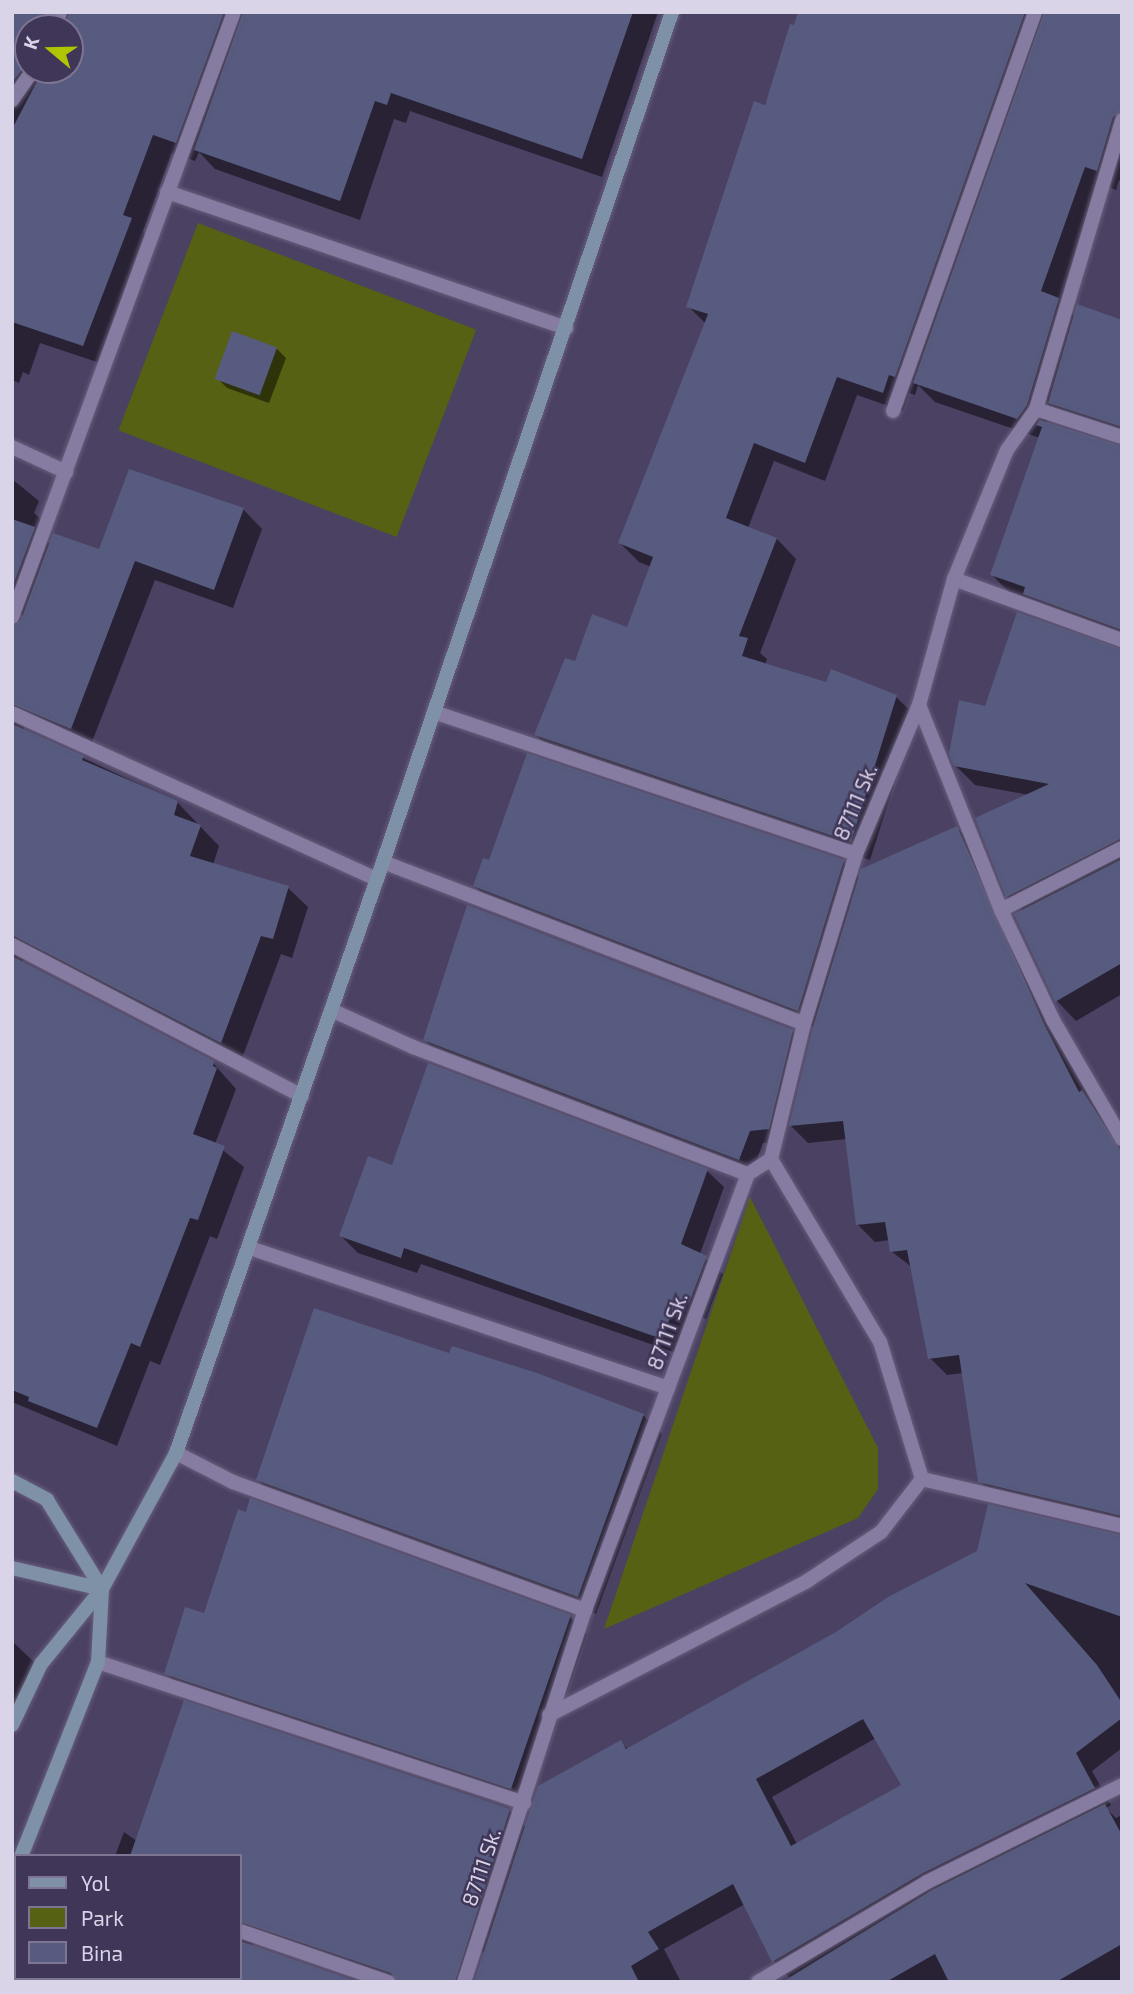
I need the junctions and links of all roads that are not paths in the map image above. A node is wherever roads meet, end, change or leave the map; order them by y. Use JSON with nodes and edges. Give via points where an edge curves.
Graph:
{"nodes":[{"id":1,"x":234,"y":12,"type":"edge"},
{"id":2,"x":673,"y":12,"type":"edge"},
{"id":3,"x":1035,"y":12,"type":"edge"},
{"id":4,"x":23,"y":84,"type":"edge"},
{"id":5,"x":12,"y":100,"type":"edge"},
{"id":6,"x":1122,"y":120,"type":"edge"},
{"id":7,"x":167,"y":192,"type":"junction"},
{"id":8,"x":567,"y":328,"type":"junction"},
{"id":9,"x":1036,"y":409,"type":"junction"},
{"id":10,"x":893,"y":411,"type":"dead end"},
{"id":11,"x":1122,"y":438,"type":"edge"},
{"id":12,"x":12,"y":447,"type":"edge"},
{"id":13,"x":66,"y":472,"type":"junction"},
{"id":14,"x":954,"y":579,"type":"junction"},
{"id":15,"x":12,"y":617,"type":"edge"},
{"id":16,"x":1122,"y":640,"type":"edge"},
{"id":17,"x":919,"y":705,"type":"junction"},
{"id":18,"x":434,"y":712,"type":"junction"},
{"id":19,"x":12,"y":713,"type":"edge"},
{"id":20,"x":1122,"y":848,"type":"edge"},
{"id":21,"x":856,"y":854,"type":"junction"},
{"id":22,"x":383,"y":862,"type":"junction"},
{"id":23,"x":377,"y":878,"type":"junction"},
{"id":24,"x":1002,"y":910,"type":"junction"},
{"id":25,"x":12,"y":945,"type":"edge"},
{"id":26,"x":331,"y":1010,"type":"junction"},
{"id":27,"x":804,"y":1024,"type":"junction"},
{"id":28,"x":302,"y":1096,"type":"junction"},
{"id":29,"x":1122,"y":1139,"type":"edge"},
{"id":30,"x":771,"y":1159,"type":"junction"},
{"id":31,"x":748,"y":1174,"type":"junction"},
{"id":32,"x":250,"y":1248,"type":"junction"},
{"id":33,"x":668,"y":1388,"type":"junction"},
{"id":34,"x":176,"y":1453,"type":"junction"},
{"id":35,"x":922,"y":1479,"type":"junction"},
{"id":36,"x":12,"y":1481,"type":"edge"},
{"id":37,"x":1122,"y":1526,"type":"edge"},
{"id":38,"x":12,"y":1568,"type":"edge"},
{"id":39,"x":102,"y":1589,"type":"junction"},
{"id":40,"x":586,"y":1610,"type":"junction"},
{"id":41,"x":98,"y":1662,"type":"junction"},
{"id":42,"x":550,"y":1715,"type":"junction"},
{"id":43,"x":12,"y":1726,"type":"edge"},
{"id":44,"x":1122,"y":1785,"type":"edge"},
{"id":45,"x":524,"y":1803,"type":"junction"},
{"id":46,"x":22,"y":1854,"type":"edge"},
{"id":47,"x":242,"y":1932,"type":"edge"},
{"id":48,"x":388,"y":1982,"type":"edge"},
{"id":49,"x":464,"y":1982,"type":"edge"},
{"id":50,"x":758,"y":1982,"type":"edge"}],
"edges":[{"from":1,"to":7,"type":"street"},
{"from":2,"to":8,"type":"street"},
{"from":3,"to":10,"type":"street"},
{"from":4,"to":5,"type":"street"},
{"from":6,"to":9,"type":"street","name":"87111 Sk."},
{"from":7,"to":8,"type":"street"},
{"from":7,"to":13,"type":"street"},
{"from":8,"to":18,"type":"street"},
{"from":9,"to":11,"type":"street"},
{"from":9,"to":14,"type":"street","name":"87111 Sk.","via":[[1007,450]]},
{"from":12,"to":13,"type":"street"},
{"from":13,"to":15,"type":"street"},
{"from":14,"to":16,"type":"street"},
{"from":14,"to":17,"type":"street","name":"87111 Sk."},
{"from":17,"to":21,"type":"street","name":"87111 Sk."},
{"from":17,"to":24,"type":"street"},
{"from":18,"to":21,"type":"street"},
{"from":18,"to":22,"type":"street"},
{"from":19,"to":23,"type":"street"},
{"from":20,"to":24,"type":"street"},
{"from":21,"to":27,"type":"street","name":"87111 Sk."},
{"from":22,"to":23,"type":"street"},
{"from":22,"to":27,"type":"street"},
{"from":23,"to":26,"type":"street"},
{"from":24,"to":29,"type":"street","via":[[1053,1020]]},
{"from":25,"to":28,"type":"street"},
{"from":26,"to":28,"type":"street"},
{"from":26,"to":31,"type":"street","via":[[413,1047]]},
{"from":27,"to":30,"type":"street","name":"87111 Sk."},
{"from":28,"to":32,"type":"street"},
{"from":30,"to":31,"type":"street"},
{"from":30,"to":35,"type":"street","via":[[880,1342]]},
{"from":31,"to":33,"type":"street","name":"87111 Sk."},
{"from":32,"to":33,"type":"street"},
{"from":32,"to":34,"type":"street"},
{"from":33,"to":40,"type":"street","name":"87111 Sk."},
{"from":34,"to":39,"type":"street"},
{"from":34,"to":40,"type":"street","via":[[233,1482]]},
{"from":35,"to":37,"type":"street"},
{"from":35,"to":42,"type":"street","via":[[881,1532],[807,1581]]},
{"from":36,"to":39,"type":"street","via":[[47,1500]]},
{"from":38,"to":39,"type":"street"},
{"from":39,"to":41,"type":"street"},
{"from":39,"to":43,"type":"street","via":[[41,1664]]},
{"from":40,"to":42,"type":"street","name":"87111 Sk."},
{"from":41,"to":45,"type":"street"},
{"from":41,"to":46,"type":"street"},
{"from":42,"to":45,"type":"street","name":"87111 Sk."},
{"from":44,"to":50,"type":"street","via":[[927,1882]]},
{"from":45,"to":49,"type":"street","name":"87111 Sk."},
{"from":47,"to":48,"type":"street"}]}
